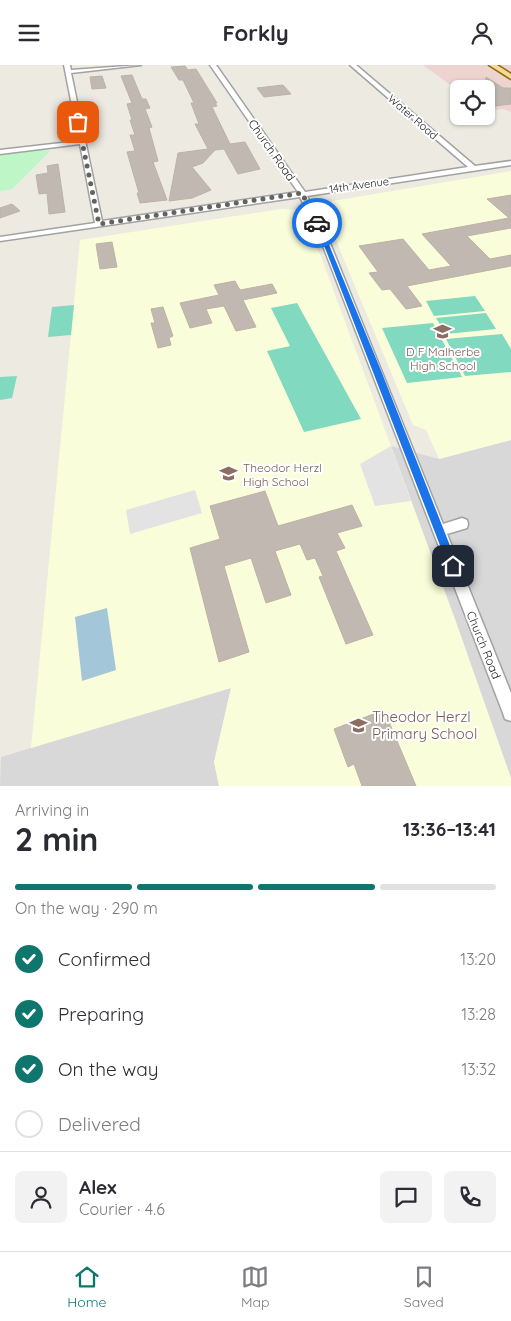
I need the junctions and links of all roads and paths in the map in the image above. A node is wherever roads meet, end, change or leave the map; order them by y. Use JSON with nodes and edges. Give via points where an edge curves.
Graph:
{"nodes":[{"id":1,"x":138,"y":65,"type":"edge"},
{"id":2,"x":213,"y":65,"type":"edge"},
{"id":3,"x":353,"y":65,"type":"edge"},
{"id":4,"x":493,"y":65,"type":"edge"},
{"id":5,"x":67,"y":68,"type":"edge"},
{"id":6,"x":511,"y":76,"type":"edge"},
{"id":7,"x":83,"y":142,"type":"junction"},
{"id":8,"x":0,"y":152,"type":"edge"},
{"id":9,"x":511,"y":163,"type":"edge"},
{"id":10,"x":473,"y":168,"type":"junction"},
{"id":11,"x":302,"y":193,"type":"junction"},
{"id":12,"x":99,"y":224,"type":"junction"},
{"id":13,"x":0,"y":239,"type":"edge"},
{"id":14,"x":462,"y":524,"type":"dead end"},
{"id":15,"x":439,"y":531,"type":"junction"},
{"id":16,"x":511,"y":713,"type":"edge"}],
"edges":[{"from":1,"to":5,"type":"street"},
{"from":2,"to":11,"type":"street","name":"Church Road"},
{"from":3,"to":10,"type":"street","name":"Water Road"},
{"from":4,"to":6,"type":"main road"},
{"from":5,"to":7,"type":"street"},
{"from":7,"to":8,"type":"street"},
{"from":7,"to":12,"type":"street"},
{"from":9,"to":10,"type":"street","name":"14th Avenue"},
{"from":10,"to":11,"type":"street","name":"14th Avenue"},
{"from":11,"to":12,"type":"street","name":"14th Avenue"},
{"from":11,"to":15,"type":"street","name":"Church Road","via":[[322,233]]},
{"from":12,"to":13,"type":"street","name":"14th Avenue"},
{"from":14,"to":15,"type":"street"},
{"from":15,"to":16,"type":"street","name":"Church Road"}]}
